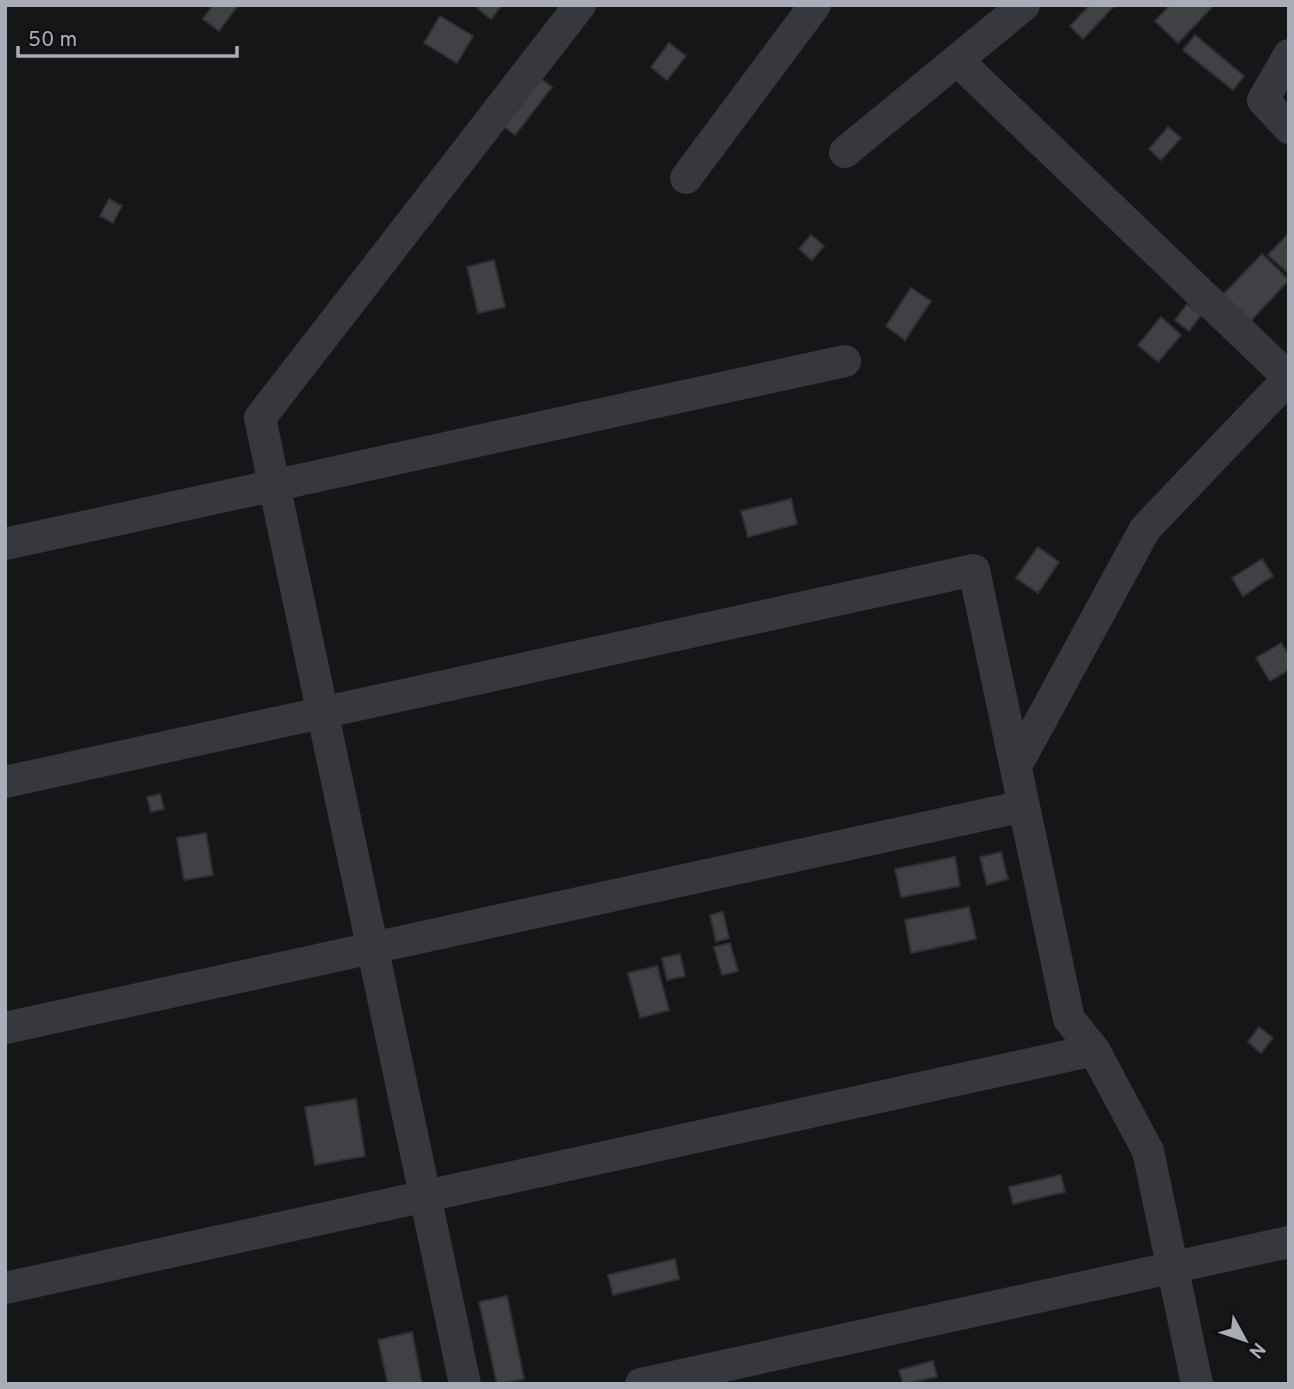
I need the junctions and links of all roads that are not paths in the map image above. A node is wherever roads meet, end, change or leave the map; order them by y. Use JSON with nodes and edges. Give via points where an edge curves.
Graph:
{"nodes":[{"id":1,"x":580,"y":5,"type":"edge"},
{"id":2,"x":815,"y":5,"type":"edge"},
{"id":3,"x":1024,"y":5,"type":"edge"},
{"id":4,"x":1289,"y":55,"type":"edge"},
{"id":5,"x":957,"y":60,"type":"junction"},
{"id":6,"x":1289,"y":128,"type":"edge"},
{"id":7,"x":845,"y":152,"type":"dead end"},
{"id":8,"x":686,"y":178,"type":"dead end"},
{"id":9,"x":845,"y":361,"type":"dead end"},
{"id":10,"x":1289,"y":378,"type":"edge"},
{"id":11,"x":275,"y":485,"type":"junction"},
{"id":12,"x":5,"y":544,"type":"edge"},
{"id":13,"x":323,"y":713,"type":"junction"},
{"id":14,"x":1016,"y":766,"type":"junction"},
{"id":15,"x":5,"y":782,"type":"edge"},
{"id":16,"x":1024,"y":806,"type":"junction"},
{"id":17,"x":373,"y":948,"type":"junction"},
{"id":18,"x":5,"y":1028,"type":"edge"},
{"id":19,"x":1094,"y":1050,"type":"junction"},
{"id":20,"x":425,"y":1196,"type":"junction"},
{"id":21,"x":1289,"y":1242,"type":"edge"},
{"id":22,"x":1173,"y":1268,"type":"junction"},
{"id":23,"x":5,"y":1288,"type":"edge"},
{"id":24,"x":465,"y":1384,"type":"edge"},
{"id":25,"x":641,"y":1384,"type":"edge"},
{"id":26,"x":1197,"y":1384,"type":"edge"}],
"edges":[{"from":1,"to":11,"type":"street","via":[[260,418]]},
{"from":2,"to":8,"type":"street"},
{"from":3,"to":5,"type":"street"},
{"from":4,"to":6,"type":"street","via":[[1263,100]]},
{"from":5,"to":7,"type":"street"},
{"from":5,"to":10,"type":"street"},
{"from":9,"to":11,"type":"street"},
{"from":10,"to":14,"type":"street","via":[[1146,530]]},
{"from":11,"to":12,"type":"street"},
{"from":11,"to":13,"type":"street"},
{"from":13,"to":14,"type":"street","via":[[974,570]]},
{"from":13,"to":15,"type":"street"},
{"from":13,"to":17,"type":"street"},
{"from":14,"to":16,"type":"street"},
{"from":16,"to":17,"type":"street"},
{"from":16,"to":19,"type":"street","via":[[1069,1019]]},
{"from":17,"to":18,"type":"street"},
{"from":17,"to":20,"type":"street"},
{"from":19,"to":20,"type":"street"},
{"from":19,"to":22,"type":"street","via":[[1148,1151]]},
{"from":20,"to":23,"type":"street"},
{"from":20,"to":24,"type":"street"},
{"from":21,"to":22,"type":"street"},
{"from":22,"to":25,"type":"street"},
{"from":22,"to":26,"type":"street"}]}
